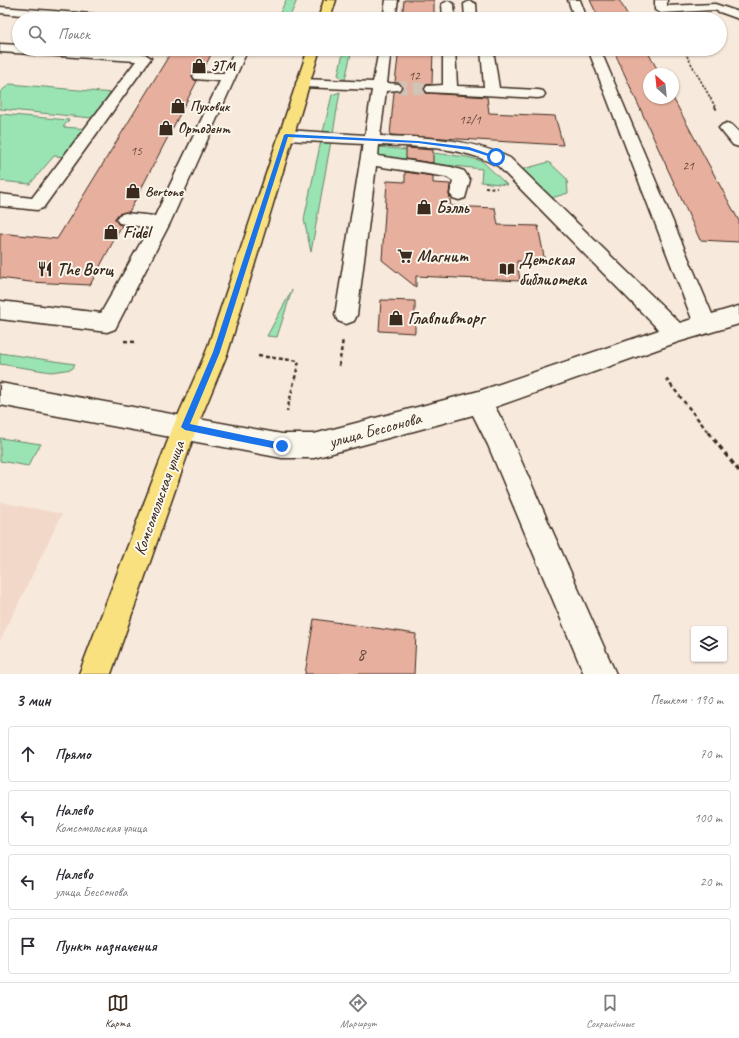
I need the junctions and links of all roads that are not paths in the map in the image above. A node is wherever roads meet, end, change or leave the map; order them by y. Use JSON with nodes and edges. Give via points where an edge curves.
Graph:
{"nodes":[{"id":1,"x":330,"y":0,"type":"edge"},
{"id":2,"x":392,"y":0,"type":"edge"},
{"id":3,"x":574,"y":0,"type":"edge"},
{"id":4,"x":661,"y":0,"type":"edge"},
{"id":5,"x":448,"y":4,"type":"dead end"},
{"id":6,"x":470,"y":4,"type":"dead end"},
{"id":7,"x":0,"y":10,"type":"edge"},
{"id":8,"x":23,"y":12,"type":"edge"},
{"id":9,"x":326,"y":12,"type":"edge"},
{"id":10,"x":390,"y":12,"type":"edge"},
{"id":11,"x":449,"y":12,"type":"edge"},
{"id":12,"x":471,"y":12,"type":"edge"},
{"id":13,"x":578,"y":12,"type":"edge"},
{"id":14,"x":739,"y":16,"type":"edge"},
{"id":15,"x":0,"y":48,"type":"edge"},
{"id":16,"x":12,"y":49,"type":"edge"},
{"id":17,"x":116,"y":56,"type":"edge"},
{"id":18,"x":239,"y":56,"type":"edge"},
{"id":19,"x":312,"y":56,"type":"edge"},
{"id":20,"x":384,"y":56,"type":"edge"},
{"id":21,"x":449,"y":56,"type":"edge"},
{"id":22,"x":488,"y":56,"type":"edge"},
{"id":23,"x":597,"y":56,"type":"edge"},
{"id":24,"x":200,"y":76,"type":"dead end"},
{"id":25,"x":229,"y":77,"type":"junction"},
{"id":26,"x":303,"y":83,"type":"junction"},
{"id":27,"x":379,"y":87,"type":"junction"},
{"id":28,"x":395,"y":87,"type":"tunnel mouth"},
{"id":29,"x":432,"y":89,"type":"tunnel mouth"},
{"id":30,"x":450,"y":90,"type":"junction"},
{"id":31,"x":492,"y":92,"type":"junction"},
{"id":32,"x":538,"y":94,"type":"dead end"},
{"id":33,"x":727,"y":128,"type":"road end"},
{"id":34,"x":286,"y":135,"type":"junction"},
{"id":35,"x":372,"y":140,"type":"junction"},
{"id":36,"x":739,"y":142,"type":"edge"},
{"id":37,"x":369,"y":160,"type":"junction"},
{"id":38,"x":459,"y":194,"type":"dead end"},
{"id":39,"x":0,"y":200,"type":"edge"},
{"id":40,"x":125,"y":219,"type":"dead end"},
{"id":41,"x":161,"y":223,"type":"junction"},
{"id":42,"x":0,"y":310,"type":"edge"},
{"id":43,"x":346,"y":315,"type":"dead end"},
{"id":44,"x":739,"y":315,"type":"edge"},
{"id":45,"x":705,"y":324,"type":"junction"},
{"id":46,"x":676,"y":333,"type":"junction"},
{"id":47,"x":0,"y":394,"type":"edge"},
{"id":48,"x":479,"y":402,"type":"junction"},
{"id":49,"x":185,"y":427,"type":"junction"},
{"id":50,"x":95,"y":674,"type":"edge"},
{"id":51,"x":600,"y":674,"type":"edge"}],
"edges":[{"from":1,"to":9,"type":"main road"},
{"from":2,"to":10,"type":"street"},
{"from":3,"to":13,"type":"street"},
{"from":4,"to":14,"type":"street","via":[[661,10],[715,7]]},
{"from":5,"to":11,"type":"street"},
{"from":6,"to":12,"type":"street"},
{"from":7,"to":8,"type":"street"},
{"from":15,"to":16,"type":"street"},
{"from":17,"to":39,"type":"street","via":[[145,58],[37,204]]},
{"from":18,"to":25,"type":"street"},
{"from":19,"to":26,"type":"main road","name":"Комсомольская улица"},
{"from":20,"to":27,"type":"street"},
{"from":21,"to":30,"type":"street"},
{"from":22,"to":31,"type":"street"},
{"from":23,"to":45,"type":"street"},
{"from":24,"to":25,"type":"street"},
{"from":25,"to":41,"type":"street"},
{"from":26,"to":27,"type":"street"},
{"from":26,"to":34,"type":"main road","name":"Комсомольская улица"},
{"from":27,"to":28,"type":"street"},
{"from":27,"to":35,"type":"street"},
{"from":29,"to":30,"type":"street"},
{"from":30,"to":31,"type":"street"},
{"from":31,"to":32,"type":"street"},
{"from":33,"to":36,"type":"street"},
{"from":34,"to":35,"type":"street"},
{"from":34,"to":49,"type":"main road","name":"Комсомольская улица","via":[[217,352]]},
{"from":35,"to":37,"type":"street"},
{"from":35,"to":46,"type":"street","via":[[469,148],[504,162]]},
{"from":37,"to":38,"type":"street","via":[[451,172],[462,180]]},
{"from":37,"to":43,"type":"street"},
{"from":40,"to":41,"type":"street"},
{"from":41,"to":42,"type":"street","via":[[107,323]]},
{"from":44,"to":45,"type":"street","name":"улица Бессонова"},
{"from":45,"to":46,"type":"street","name":"улица Бессонова"},
{"from":46,"to":48,"type":"street","name":"улица Бессонова"},
{"from":47,"to":49,"type":"street","name":"улица Бессонова"},
{"from":48,"to":49,"type":"street","name":"улица Бессонова","via":[[314,446],[282,446]]},
{"from":48,"to":51,"type":"street","via":[[498,438]]},
{"from":49,"to":50,"type":"main road","name":"Комсомольская улица"}]}
